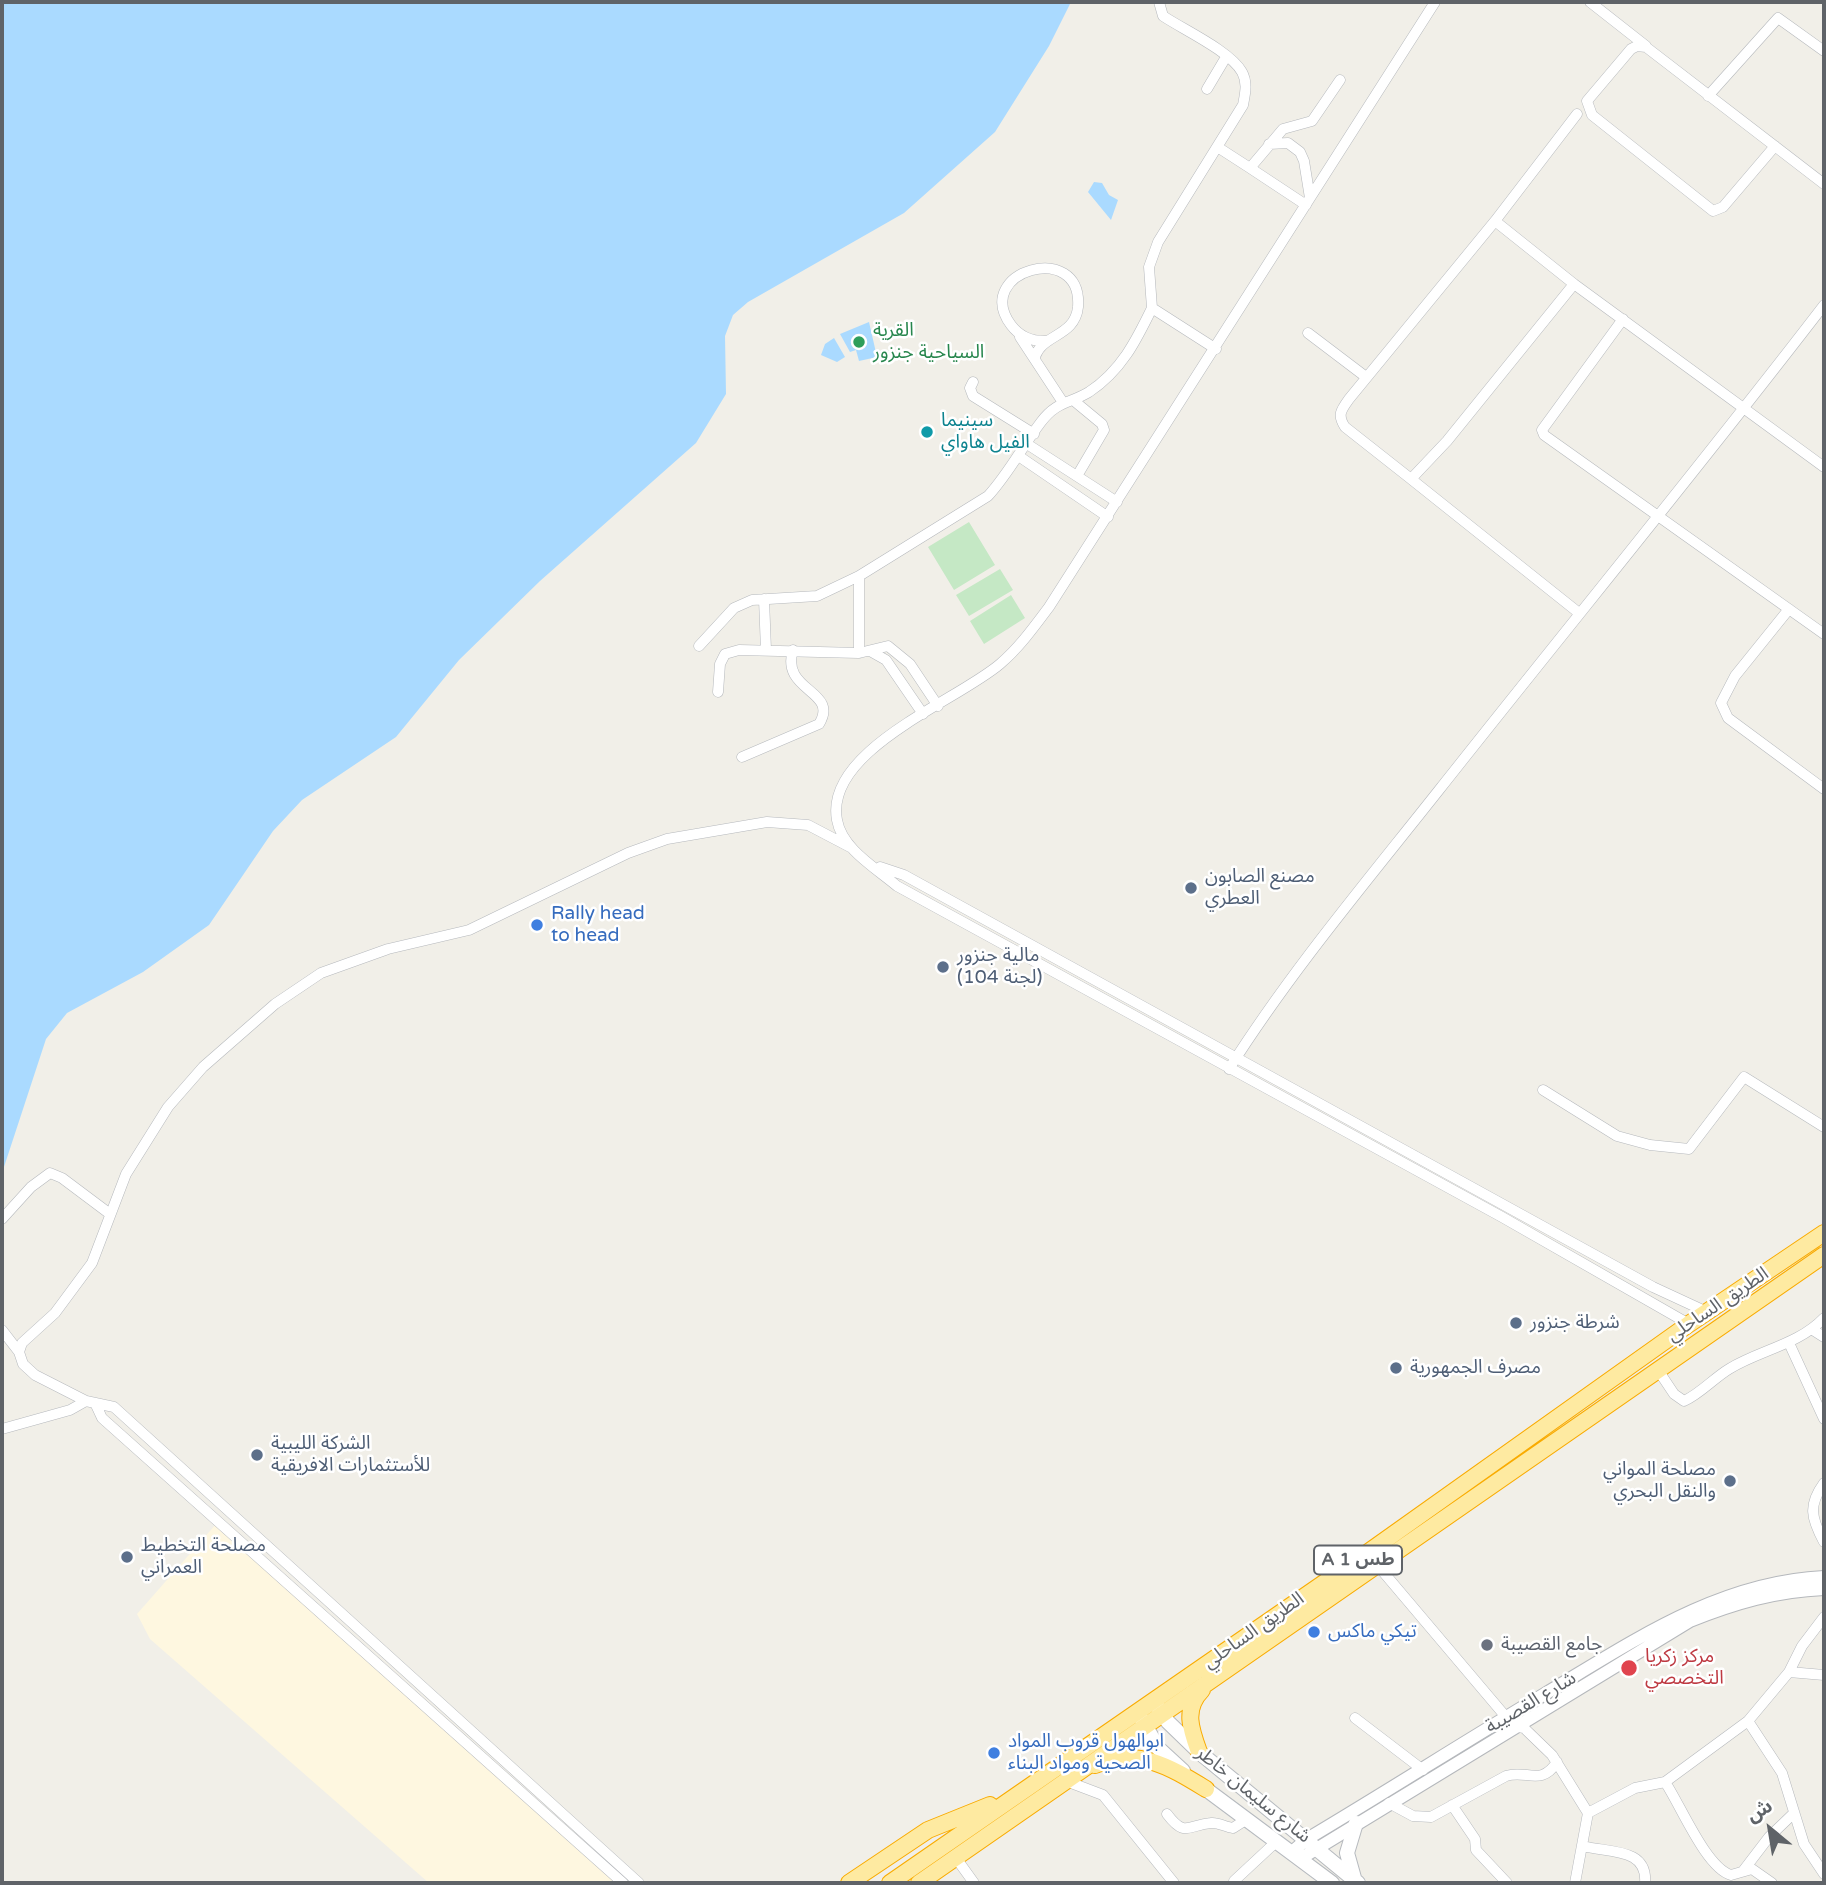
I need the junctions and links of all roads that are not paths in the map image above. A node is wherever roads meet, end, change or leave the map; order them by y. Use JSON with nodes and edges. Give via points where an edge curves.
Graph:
{"nodes":[{"id":1,"x":1159,"y":2,"type":"edge"},
{"id":2,"x":1435,"y":2,"type":"edge"},
{"id":3,"x":1590,"y":2,"type":"edge"},
{"id":4,"x":1646,"y":47,"type":"junction"},
{"id":5,"x":1824,"y":51,"type":"edge"},
{"id":6,"x":1226,"y":57,"type":"junction"},
{"id":7,"x":1339,"y":79,"type":"dead end"},
{"id":8,"x":1207,"y":89,"type":"dead end"},
{"id":9,"x":1708,"y":96,"type":"junction"},
{"id":10,"x":1577,"y":114,"type":"dead end"},
{"id":11,"x":1269,"y":144,"type":"junction"},
{"id":12,"x":1775,"y":146,"type":"junction"},
{"id":13,"x":1219,"y":148,"type":"junction"},
{"id":14,"x":1250,"y":168,"type":"junction"},
{"id":15,"x":1824,"y":184,"type":"edge"},
{"id":16,"x":1308,"y":202,"type":"junction"},
{"id":17,"x":1495,"y":221,"type":"junction"},
{"id":18,"x":1574,"y":284,"type":"junction"},
{"id":19,"x":1824,"y":305,"type":"edge"},
{"id":20,"x":1152,"y":308,"type":"junction"},
{"id":21,"x":1623,"y":319,"type":"junction"},
{"id":22,"x":1016,"y":332,"type":"junction"},
{"id":23,"x":1308,"y":333,"type":"dead end"},
{"id":24,"x":1048,"y":341,"type":"junction"},
{"id":25,"x":1216,"y":349,"type":"junction"},
{"id":26,"x":1035,"y":358,"type":"junction"},
{"id":27,"x":1366,"y":377,"type":"junction"},
{"id":28,"x":973,"y":382,"type":"dead end"},
{"id":29,"x":1073,"y":400,"type":"junction"},
{"id":30,"x":1062,"y":401,"type":"junction"},
{"id":31,"x":1746,"y":407,"type":"junction"},
{"id":32,"x":1034,"y":434,"type":"junction"},
{"id":33,"x":1027,"y":444,"type":"junction"},
{"id":34,"x":1020,"y":457,"type":"junction"},
{"id":35,"x":1824,"y":467,"type":"edge"},
{"id":36,"x":1077,"y":476,"type":"junction"},
{"id":37,"x":1411,"y":479,"type":"junction"},
{"id":38,"x":1117,"y":502,"type":"junction"},
{"id":39,"x":1108,"y":517,"type":"junction"},
{"id":40,"x":1660,"y":517,"type":"junction"},
{"id":41,"x":859,"y":576,"type":"junction"},
{"id":42,"x":764,"y":599,"type":"junction"},
{"id":43,"x":1789,"y":609,"type":"junction"},
{"id":44,"x":1579,"y":613,"type":"junction"},
{"id":45,"x":1824,"y":634,"type":"edge"},
{"id":46,"x":699,"y":646,"type":"dead end"},
{"id":47,"x":766,"y":650,"type":"junction"},
{"id":48,"x":793,"y":650,"type":"junction"},
{"id":49,"x":870,"y":651,"type":"junction"},
{"id":50,"x":859,"y":653,"type":"junction"},
{"id":51,"x":718,"y":692,"type":"dead end"},
{"id":52,"x":937,"y":706,"type":"junction"},
{"id":53,"x":923,"y":714,"type":"junction"},
{"id":54,"x":743,"y":757,"type":"dead end"},
{"id":55,"x":1824,"y":789,"type":"edge"},
{"id":56,"x":850,"y":847,"type":"junction"},
{"id":57,"x":873,"y":865,"type":"junction"},
{"id":58,"x":956,"y":904,"type":"junction"},
{"id":59,"x":951,"y":916,"type":"junction"},
{"id":60,"x":1152,"y":1012,"type":"junction"},
{"id":61,"x":1145,"y":1023,"type":"junction"},
{"id":62,"x":1237,"y":1056,"type":"junction"},
{"id":63,"x":1229,"y":1069,"type":"junction"},
{"id":64,"x":1543,"y":1090,"type":"dead end"},
{"id":65,"x":1824,"y":1127,"type":"edge"},
{"id":66,"x":110,"y":1214,"type":"junction"},
{"id":67,"x":2,"y":1219,"type":"edge"},
{"id":68,"x":1824,"y":1233,"type":"edge"},
{"id":69,"x":1824,"y":1255,"type":"edge"},
{"id":70,"x":1707,"y":1312,"type":"junction"},
{"id":71,"x":1824,"y":1318,"type":"edge"},
{"id":72,"x":1689,"y":1324,"type":"junction"},
{"id":73,"x":2,"y":1330,"type":"edge"},
{"id":74,"x":1813,"y":1330,"type":"junction"},
{"id":75,"x":1824,"y":1338,"type":"edge"},
{"id":76,"x":1789,"y":1343,"type":"junction"},
{"id":77,"x":19,"y":1352,"type":"junction"},
{"id":78,"x":1658,"y":1370,"type":"junction"},
{"id":79,"x":91,"y":1402,"type":"junction"},
{"id":80,"x":1824,"y":1419,"type":"edge"},
{"id":81,"x":2,"y":1429,"type":"edge"},
{"id":82,"x":197,"y":1480,"type":"junction"},
{"id":83,"x":1824,"y":1483,"type":"edge"},
{"id":84,"x":185,"y":1493,"type":"junction"},
{"id":85,"x":1824,"y":1542,"type":"edge"},
{"id":86,"x":1379,"y":1567,"type":"junction"},
{"id":87,"x":1824,"y":1577,"type":"edge"},
{"id":88,"x":1824,"y":1589,"type":"edge"},
{"id":89,"x":1824,"y":1617,"type":"edge"},
{"id":90,"x":373,"y":1641,"type":"junction"},
{"id":91,"x":365,"y":1651,"type":"junction"},
{"id":92,"x":1789,"y":1672,"type":"junction"},
{"id":93,"x":1824,"y":1675,"type":"edge"},
{"id":94,"x":1216,"y":1676,"type":"junction"},
{"id":95,"x":1158,"y":1707,"type":"junction"},
{"id":96,"x":1141,"y":1718,"type":"junction"},
{"id":97,"x":1354,"y":1718,"type":"dead end"},
{"id":98,"x":1748,"y":1721,"type":"junction"},
{"id":99,"x":1510,"y":1722,"type":"junction"},
{"id":100,"x":1199,"y":1752,"type":"junction"},
{"id":101,"x":1557,"y":1762,"type":"junction"},
{"id":102,"x":1423,"y":1770,"type":"junction"},
{"id":103,"x":1071,"y":1777,"type":"junction"},
{"id":104,"x":516,"y":1779,"type":"junction"},
{"id":105,"x":1665,"y":1782,"type":"junction"},
{"id":106,"x":1206,"y":1789,"type":"junction"},
{"id":107,"x":1022,"y":1792,"type":"junction"},
{"id":108,"x":1389,"y":1803,"type":"junction"},
{"id":109,"x":1452,"y":1805,"type":"junction"},
{"id":110,"x":1588,"y":1813,"type":"junction"},
{"id":111,"x":1167,"y":1814,"type":"dead end"},
{"id":112,"x":1793,"y":1814,"type":"junction"},
{"id":113,"x":1247,"y":1819,"type":"junction"},
{"id":114,"x":1356,"y":1823,"type":"junction"},
{"id":115,"x":1277,"y":1841,"type":"junction"},
{"id":116,"x":1311,"y":1843,"type":"junction"},
{"id":117,"x":1583,"y":1846,"type":"junction"},
{"id":118,"x":1296,"y":1855,"type":"junction"},
{"id":119,"x":956,"y":1858,"type":"junction"},
{"id":120,"x":1743,"y":1871,"type":"junction"},
{"id":121,"x":1824,"y":1874,"type":"edge"},
{"id":122,"x":1728,"y":1879,"type":"edge"},
{"id":123,"x":1234,"y":1881,"type":"dead end"},
{"id":124,"x":1356,"y":1881,"type":"edge"},
{"id":125,"x":623,"y":1883,"type":"edge"},
{"id":126,"x":639,"y":1883,"type":"edge"},
{"id":127,"x":849,"y":1883,"type":"edge"},
{"id":128,"x":890,"y":1883,"type":"edge"},
{"id":129,"x":919,"y":1883,"type":"edge"},
{"id":130,"x":974,"y":1883,"type":"edge"},
{"id":131,"x":1174,"y":1883,"type":"edge"},
{"id":132,"x":1332,"y":1883,"type":"edge"},
{"id":133,"x":1507,"y":1883,"type":"edge"},
{"id":134,"x":1576,"y":1883,"type":"edge"},
{"id":135,"x":1645,"y":1883,"type":"edge"},
{"id":136,"x":1772,"y":1883,"type":"edge"}],
"edges":[{"from":1,"to":6,"type":"street","via":[[1163,16]]},
{"from":2,"to":16,"type":"street"},
{"from":3,"to":4,"type":"street"},
{"from":4,"to":9,"type":"street"},
{"from":4,"to":12,"type":"street","via":[[1631,49],[1587,101],[1592,115],[1713,211],[1723,206]]},
{"from":5,"to":9,"type":"street","via":[[1778,18]]},
{"from":6,"to":8,"type":"street"},
{"from":6,"to":13,"type":"street","via":[[1242,73],[1246,90],[1243,105]]},
{"from":7,"to":11,"type":"street","via":[[1312,121],[1283,129]]},
{"from":9,"to":12,"type":"street"},
{"from":10,"to":17,"type":"street"},
{"from":11,"to":14,"type":"street"},
{"from":11,"to":16,"type":"street","via":[[1288,143],[1300,152]]},
{"from":12,"to":15,"type":"street"},
{"from":13,"to":14,"type":"street"},
{"from":13,"to":20,"type":"street","via":[[1158,242],[1149,267]]},
{"from":14,"to":16,"type":"street"},
{"from":16,"to":25,"type":"street"},
{"from":17,"to":18,"type":"street"},
{"from":17,"to":27,"type":"street"},
{"from":18,"to":21,"type":"street"},
{"from":18,"to":37,"type":"street"},
{"from":19,"to":31,"type":"street"},
{"from":20,"to":25,"type":"street"},
{"from":20,"to":29,"type":"street","via":[[1133,348],[1105,380]]},
{"from":21,"to":31,"type":"street"},
{"from":21,"to":40,"type":"street","via":[[1542,430]]},
{"from":22,"to":24,"type":"street","via":[[1027,339]]},
{"from":22,"to":24,"type":"street","via":[[1007,320],[1006,291],[1022,272],[1046,267],[1058,271],[1072,285],[1078,308],[1070,327]]},
{"from":22,"to":26,"type":"street"},
{"from":23,"to":27,"type":"street"},
{"from":24,"to":26,"type":"street","via":[[1037,349]]},
{"from":25,"to":38,"type":"street"},
{"from":26,"to":30,"type":"street"},
{"from":27,"to":37,"type":"street","via":[[1341,410],[1340,419]]},
{"from":28,"to":32,"type":"street","via":[[973,396]]},
{"from":29,"to":30,"type":"street"},
{"from":29,"to":36,"type":"street","via":[[1104,430]]},
{"from":30,"to":32,"type":"street"},
{"from":31,"to":35,"type":"street"},
{"from":31,"to":40,"type":"street"},
{"from":32,"to":33,"type":"street"},
{"from":33,"to":34,"type":"street"},
{"from":33,"to":36,"type":"street"},
{"from":34,"to":39,"type":"street"},
{"from":34,"to":41,"type":"street","via":[[988,496]]},
{"from":36,"to":38,"type":"street"},
{"from":37,"to":44,"type":"street"},
{"from":38,"to":39,"type":"street"},
{"from":39,"to":52,"type":"street","via":[[1049,607],[1013,651],[972,685]]},
{"from":40,"to":43,"type":"street"},
{"from":40,"to":44,"type":"street"},
{"from":41,"to":42,"type":"street","via":[[817,596]]},
{"from":41,"to":50,"type":"street"},
{"from":42,"to":46,"type":"street","via":[[734,608]]},
{"from":42,"to":47,"type":"street"},
{"from":43,"to":45,"type":"street"},
{"from":43,"to":55,"type":"street","via":[[1735,676],[1721,703],[1728,718]]},
{"from":44,"to":62,"type":"street","via":[[1328,930]]},
{"from":47,"to":48,"type":"street"},
{"from":47,"to":51,"type":"street","via":[[725,654]]},
{"from":48,"to":50,"type":"street"},
{"from":48,"to":54,"type":"street","via":[[790,669],[794,678],[821,701],[824,717],[820,724]]},
{"from":49,"to":50,"type":"street"},
{"from":49,"to":52,"type":"street","via":[[878,646],[895,648]]},
{"from":49,"to":53,"type":"street","via":[[886,660]]},
{"from":52,"to":53,"type":"street"},
{"from":53,"to":56,"type":"street","via":[[880,742],[848,775],[836,804],[836,819]]},
{"from":56,"to":57,"type":"street"},
{"from":56,"to":66,"type":"street","via":[[808,825],[767,822],[667,839],[628,853],[469,930],[388,949],[321,973],[275,1004],[203,1067],[143,1142]]},
{"from":57,"to":58,"type":"street","via":[[904,875]]},
{"from":57,"to":59,"type":"street","via":[[897,886]]},
{"from":58,"to":59,"type":"street"},
{"from":58,"to":60,"type":"street"},
{"from":59,"to":61,"type":"street"},
{"from":60,"to":61,"type":"street"},
{"from":60,"to":62,"type":"street"},
{"from":61,"to":63,"type":"street"},
{"from":62,"to":63,"type":"street"},
{"from":62,"to":70,"type":"street","via":[[1653,1287]]},
{"from":63,"to":72,"type":"street"},
{"from":64,"to":65,"type":"street","via":[[1617,1136],[1650,1145],[1689,1149],[1744,1077]]},
{"from":66,"to":67,"type":"street","via":[[50,1173]]},
{"from":66,"to":77,"type":"street","via":[[92,1264]]},
{"from":68,"to":70,"type":"highway","name":"الطريق الساحلي","number":"A 1 طس"},
{"from":69,"to":78,"type":"highway","name":"الطريق الساحلي","number":"A 1 طس"},
{"from":70,"to":72,"type":"highway","name":"الطريق الساحلي","number":"A 1 طس"},
{"from":71,"to":74,"type":"street"},
{"from":72,"to":95,"type":"highway","name":"الطريق الساحلي","number":"A 1 طس"},
{"from":73,"to":77,"type":"street"},
{"from":74,"to":75,"type":"street"},
{"from":74,"to":76,"type":"street"},
{"from":76,"to":78,"type":"street","via":[[1729,1368],[1684,1401]]},
{"from":76,"to":80,"type":"street"},
{"from":77,"to":79,"type":"street","via":[[23,1364],[35,1375]]},
{"from":78,"to":86,"type":"highway","name":"الطريق الساحلي","number":"A 1 طس"},
{"from":79,"to":81,"type":"street"},
{"from":79,"to":82,"type":"street","via":[[114,1407]]},
{"from":79,"to":84,"type":"street","via":[[102,1418]]},
{"from":82,"to":84,"type":"street"},
{"from":82,"to":90,"type":"street"},
{"from":83,"to":85,"type":"street","via":[[1811,1513]]},
{"from":84,"to":91,"type":"street"},
{"from":86,"to":94,"type":"highway","name":"الطريق الساحلي","number":"A 1 طس"},
{"from":86,"to":99,"type":"street"},
{"from":87,"to":99,"type":"street","name":"شارع القصيبة","via":[[1769,1583],[1698,1606]]},
{"from":88,"to":99,"type":"street","via":[[1759,1597],[1690,1621]]},
{"from":89,"to":92,"type":"street"},
{"from":90,"to":91,"type":"street"},
{"from":90,"to":104,"type":"street"},
{"from":91,"to":104,"type":"street"},
{"from":92,"to":93,"type":"street"},
{"from":92,"to":98,"type":"street"},
{"from":94,"to":95,"type":"highway","name":"الطريق الساحلي","number":"A 1 طس"},
{"from":94,"to":100,"type":"highway","via":[[1198,1694],[1190,1711]]},
{"from":95,"to":96,"type":"highway","name":"الطريق الساحلي","number":"A 1 طس"},
{"from":95,"to":100,"type":"main road","name":"شارع سليمان خاطر"},
{"from":96,"to":103,"type":"highway","name":"الطريق الساحلي","number":"A 1 طس"},
{"from":96,"to":106,"type":"main road","name":"شارع سليمان خاطر","via":[[1166,1757]]},
{"from":96,"to":107,"type":"highway","name":"الطريق الساحلي","number":"A 1 طس"},
{"from":97,"to":102,"type":"street"},
{"from":98,"to":105,"type":"street"},
{"from":98,"to":112,"type":"street","via":[[1782,1773]]},
{"from":99,"to":101,"type":"street","via":[[1524,1728]]},
{"from":99,"to":102,"type":"street","name":"شارع القصيبة"},
{"from":99,"to":108,"type":"street"},
{"from":100,"to":116,"type":"main road","name":"شارع سليمان خاطر"},
{"from":101,"to":109,"type":"street","via":[[1533,1778],[1506,1776]]},
{"from":101,"to":110,"type":"street"},
{"from":102,"to":116,"type":"street","name":"شارع القصيبة"},
{"from":103,"to":106,"type":"highway","via":[[1126,1757],[1162,1763]]},
{"from":103,"to":119,"type":"highway","name":"الطريق الساحلي","number":"A 1 طس"},
{"from":103,"to":131,"type":"street","via":[[1103,1795]]},
{"from":104,"to":125,"type":"street"},
{"from":104,"to":126,"type":"street"},
{"from":105,"to":110,"type":"street","via":[[1635,1788]]},
{"from":105,"to":122,"type":"street"},
{"from":106,"to":113,"type":"main road","name":"شارع سليمان خاطر"},
{"from":107,"to":127,"type":"highway","via":[[928,1830]]},
{"from":107,"to":128,"type":"highway","name":"الطريق الساحلي","number":"A 1 طس"},
{"from":108,"to":109,"type":"street","via":[[1426,1818]]},
{"from":108,"to":114,"type":"street"},
{"from":109,"to":133,"type":"street","via":[[1475,1839],[1476,1850]]},
{"from":110,"to":117,"type":"street"},
{"from":111,"to":113,"type":"street","via":[[1178,1826],[1190,1829],[1215,1822],[1233,1828]]},
{"from":112,"to":120,"type":"street"},
{"from":112,"to":121,"type":"street","via":[[1804,1844]]},
{"from":113,"to":115,"type":"main road","name":"شارع سليمان خاطر"},
{"from":114,"to":116,"type":"street"},
{"from":114,"to":124,"type":"main road","via":[[1347,1853]]},
{"from":115,"to":118,"type":"main road","name":"شارع سليمان خاطر"},
{"from":115,"to":123,"type":"street"},
{"from":116,"to":118,"type":"street"},
{"from":116,"to":124,"type":"main road","name":"شارع سليمان خاطر"},
{"from":117,"to":134,"type":"street"},
{"from":117,"to":135,"type":"street","via":[[1624,1851],[1645,1869]]},
{"from":118,"to":132,"type":"main road","name":"شارع سليمان خاطر"},
{"from":119,"to":129,"type":"highway","name":"الطريق الساحلي","number":"A 1 طس"},
{"from":119,"to":130,"type":"street"},
{"from":120,"to":122,"type":"street"},
{"from":120,"to":136,"type":"street","via":[[1752,1868]]}]}
